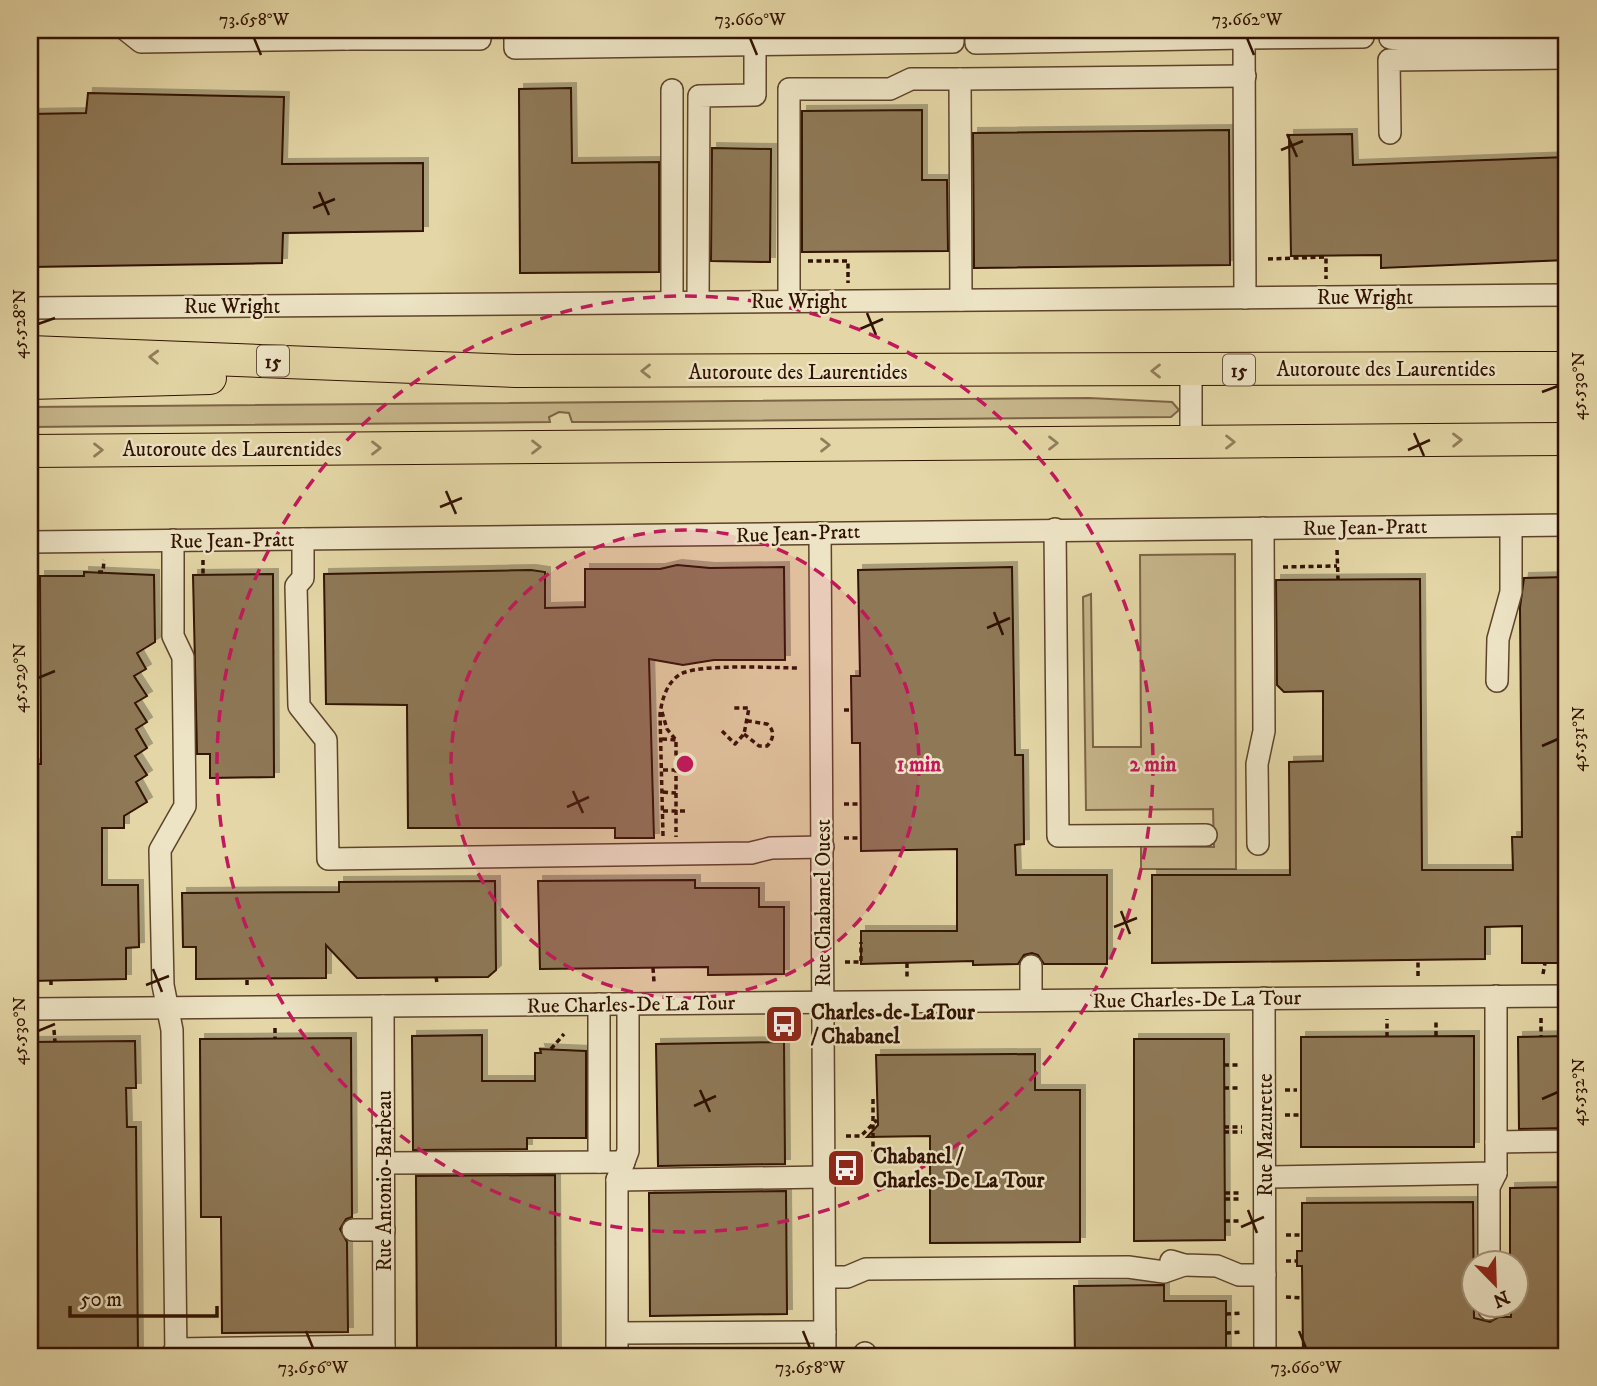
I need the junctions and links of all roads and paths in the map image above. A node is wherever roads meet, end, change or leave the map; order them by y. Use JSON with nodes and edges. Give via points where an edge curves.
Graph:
{"nodes":[{"id":1,"x":126,"y":30,"type":"edge"},
{"id":2,"x":515,"y":30,"type":"edge"},
{"id":3,"x":953,"y":30,"type":"edge"},
{"id":4,"x":976,"y":30,"type":"edge"},
{"id":5,"x":1363,"y":30,"type":"edge"},
{"id":6,"x":1390,"y":30,"type":"edge"},
{"id":7,"x":347,"y":34,"type":"edge"},
{"id":8,"x":1244,"y":38,"type":"junction"},
{"id":9,"x":480,"y":39,"type":"dead end"},
{"id":10,"x":1125,"y":40,"type":"junction"},
{"id":11,"x":1033,"y":42,"type":"junction"},
{"id":12,"x":1567,"y":42,"type":"edge"},
{"id":13,"x":755,"y":44,"type":"junction"},
{"id":14,"x":1567,"y":58,"type":"edge"},
{"id":15,"x":1245,"y":76,"type":"junction"},
{"id":16,"x":1125,"y":77,"type":"junction"},
{"id":17,"x":1033,"y":78,"type":"junction"},
{"id":18,"x":960,"y":79,"type":"junction"},
{"id":19,"x":672,"y":90,"type":"dead end"},
{"id":20,"x":1390,"y":134,"type":"dead end"},
{"id":21,"x":1268,"y":258,"type":"dead end"},
{"id":22,"x":799,"y":261,"type":"dead end"},
{"id":23,"x":1326,"y":281,"type":"dead end"},
{"id":24,"x":848,"y":285,"type":"dead end"},
{"id":25,"x":1567,"y":295,"type":"edge"},
{"id":26,"x":1245,"y":298,"type":"junction"},
{"id":27,"x":961,"y":300,"type":"junction"},
{"id":28,"x":789,"y":301,"type":"junction"},
{"id":29,"x":672,"y":302,"type":"junction"},
{"id":30,"x":698,"y":302,"type":"junction"},
{"id":31,"x":30,"y":308,"type":"edge"},
{"id":32,"x":30,"y":352,"type":"edge"},
{"id":33,"x":1567,"y":368,"type":"edge"},
{"id":34,"x":516,"y":371,"type":"junction"},
{"id":35,"x":1191,"y":371,"type":"junction"},
{"id":36,"x":30,"y":383,"type":"edge"},
{"id":37,"x":1567,"y":439,"type":"edge"},
{"id":38,"x":1191,"y":442,"type":"junction"},
{"id":39,"x":30,"y":451,"type":"edge"},
{"id":40,"x":1567,"y":525,"type":"edge"},
{"id":41,"x":1511,"y":526,"type":"junction"},
{"id":42,"x":1263,"y":528,"type":"junction"},
{"id":43,"x":1055,"y":529,"type":"junction"},
{"id":44,"x":820,"y":533,"type":"junction"},
{"id":45,"x":303,"y":539,"type":"junction"},
{"id":46,"x":173,"y":540,"type":"junction"},
{"id":47,"x":30,"y":542,"type":"edge"},
{"id":48,"x":1337,"y":550,"type":"dead end"},
{"id":49,"x":98,"y":560,"type":"dead end"},
{"id":50,"x":104,"y":560,"type":"dead end"},
{"id":51,"x":203,"y":560,"type":"dead end"},
{"id":52,"x":1337,"y":566,"type":"junction"},
{"id":53,"x":1272,"y":567,"type":"dead end"},
{"id":54,"x":203,"y":574,"type":"dead end"},
{"id":55,"x":1338,"y":579,"type":"dead end"},
{"id":56,"x":683,"y":665,"type":"dead end"},
{"id":57,"x":799,"y":667,"type":"dead end"},
{"id":58,"x":686,"y":671,"type":"junction"},
{"id":59,"x":1497,"y":681,"type":"dead end"},
{"id":60,"x":661,"y":707,"type":"junction"},
{"id":61,"x":731,"y":708,"type":"dead end"},
{"id":62,"x":844,"y":710,"type":"dead end"},
{"id":63,"x":851,"y":710,"type":"dead end"},
{"id":64,"x":748,"y":721,"type":"junction"},
{"id":65,"x":722,"y":732,"type":"dead end"},
{"id":66,"x":744,"y":734,"type":"junction"},
{"id":67,"x":662,"y":739,"type":"junction"},
{"id":68,"x":676,"y":740,"type":"junction"},
{"id":69,"x":663,"y":770,"type":"junction"},
{"id":70,"x":676,"y":770,"type":"junction"},
{"id":71,"x":663,"y":792,"type":"junction"},
{"id":72,"x":676,"y":793,"type":"junction"},
{"id":73,"x":844,"y":804,"type":"dead end"},
{"id":74,"x":860,"y":804,"type":"dead end"},
{"id":75,"x":663,"y":811,"type":"junction"},
{"id":76,"x":688,"y":811,"type":"dead end"},
{"id":77,"x":676,"y":812,"type":"junction"},
{"id":78,"x":1206,"y":835,"type":"dead end"},
{"id":79,"x":844,"y":838,"type":"dead end"},
{"id":80,"x":861,"y":838,"type":"dead end"},
{"id":81,"x":663,"y":842,"type":"dead end"},
{"id":82,"x":676,"y":842,"type":"dead end"},
{"id":83,"x":1258,"y":844,"type":"dead end"},
{"id":84,"x":823,"y":847,"type":"junction"},
{"id":85,"x":861,"y":942,"type":"dead end"},
{"id":86,"x":1418,"y":959,"type":"dead end"},
{"id":87,"x":845,"y":962,"type":"dead end"},
{"id":88,"x":907,"y":963,"type":"dead end"},
{"id":89,"x":1545,"y":963,"type":"dead end"},
{"id":90,"x":1031,"y":966,"type":"dead end"},
{"id":91,"x":653,"y":968,"type":"dead end"},
{"id":92,"x":1543,"y":974,"type":"dead end"},
{"id":93,"x":1418,"y":976,"type":"dead end"},
{"id":94,"x":247,"y":978,"type":"dead end"},
{"id":95,"x":51,"y":980,"type":"dead end"},
{"id":96,"x":907,"y":980,"type":"dead end"},
{"id":97,"x":654,"y":982,"type":"dead end"},
{"id":98,"x":247,"y":985,"type":"dead end"},
{"id":99,"x":51,"y":986,"type":"dead end"},
{"id":100,"x":1496,"y":996,"type":"junction"},
{"id":101,"x":1567,"y":996,"type":"edge"},
{"id":102,"x":1264,"y":998,"type":"junction"},
{"id":103,"x":1031,"y":1000,"type":"junction"},
{"id":104,"x":824,"y":1002,"type":"junction"},
{"id":105,"x":599,"y":1004,"type":"junction"},
{"id":106,"x":628,"y":1004,"type":"junction"},
{"id":107,"x":383,"y":1006,"type":"junction"},
{"id":108,"x":167,"y":1008,"type":"junction"},
{"id":109,"x":30,"y":1009,"type":"edge"},
{"id":110,"x":1541,"y":1018,"type":"dead end"},
{"id":111,"x":1436,"y":1019,"type":"dead end"},
{"id":112,"x":1387,"y":1020,"type":"dead end"},
{"id":113,"x":275,"y":1028,"type":"dead end"},
{"id":114,"x":54,"y":1030,"type":"dead end"},
{"id":115,"x":564,"y":1034,"type":"dead end"},
{"id":116,"x":1387,"y":1037,"type":"dead end"},
{"id":117,"x":1436,"y":1037,"type":"dead end"},
{"id":118,"x":1541,"y":1037,"type":"dead end"},
{"id":119,"x":275,"y":1039,"type":"dead end"},
{"id":120,"x":55,"y":1042,"type":"dead end"},
{"id":121,"x":551,"y":1049,"type":"dead end"},
{"id":122,"x":1224,"y":1065,"type":"dead end"},
{"id":123,"x":1241,"y":1065,"type":"dead end"},
{"id":124,"x":1224,"y":1088,"type":"dead end"},
{"id":125,"x":1241,"y":1088,"type":"dead end"},
{"id":126,"x":1285,"y":1090,"type":"dead end"},
{"id":127,"x":1297,"y":1090,"type":"dead end"},
{"id":128,"x":873,"y":1099,"type":"dead end"},
{"id":129,"x":1285,"y":1115,"type":"dead end"},
{"id":130,"x":1301,"y":1115,"type":"dead end"},
{"id":131,"x":877,"y":1120,"type":"dead end"},
{"id":132,"x":872,"y":1125,"type":"junction"},
{"id":133,"x":1224,"y":1129,"type":"dead end"},
{"id":134,"x":1242,"y":1129,"type":"dead end"},
{"id":135,"x":846,"y":1136,"type":"dead end"},
{"id":136,"x":1567,"y":1141,"type":"edge"},
{"id":137,"x":1496,"y":1142,"type":"junction"},
{"id":138,"x":873,"y":1152,"type":"dead end"},
{"id":139,"x":599,"y":1162,"type":"junction"},
{"id":140,"x":384,"y":1163,"type":"junction"},
{"id":141,"x":621,"y":1171,"type":"junction"},
{"id":142,"x":1496,"y":1173,"type":"junction"},
{"id":143,"x":824,"y":1177,"type":"junction"},
{"id":144,"x":1265,"y":1177,"type":"junction"},
{"id":145,"x":1224,"y":1193,"type":"dead end"},
{"id":146,"x":1242,"y":1193,"type":"dead end"},
{"id":147,"x":1225,"y":1199,"type":"dead end"},
{"id":148,"x":1242,"y":1199,"type":"dead end"},
{"id":149,"x":1225,"y":1221,"type":"dead end"},
{"id":150,"x":1242,"y":1221,"type":"dead end"},
{"id":151,"x":352,"y":1230,"type":"dead end"},
{"id":152,"x":384,"y":1230,"type":"junction"},
{"id":153,"x":1286,"y":1235,"type":"dead end"},
{"id":154,"x":1302,"y":1235,"type":"dead end"},
{"id":155,"x":1489,"y":1250,"type":"edge"},
{"id":156,"x":1286,"y":1261,"type":"dead end"},
{"id":157,"x":1297,"y":1261,"type":"dead end"},
{"id":158,"x":1265,"y":1275,"type":"junction"},
{"id":159,"x":825,"y":1277,"type":"junction"},
{"id":160,"x":1286,"y":1297,"type":"dead end"},
{"id":161,"x":1302,"y":1298,"type":"dead end"},
{"id":162,"x":1242,"y":1313,"type":"dead end"},
{"id":163,"x":1226,"y":1314,"type":"dead end"},
{"id":164,"x":825,"y":1332,"type":"junction"},
{"id":165,"x":1242,"y":1332,"type":"dead end"},
{"id":166,"x":618,"y":1333,"type":"junction"},
{"id":167,"x":1226,"y":1333,"type":"dead end"},
{"id":168,"x":384,"y":1351,"type":"edge"},
{"id":169,"x":174,"y":1354,"type":"edge"},
{"id":170,"x":617,"y":1356,"type":"edge"},
{"id":171,"x":825,"y":1356,"type":"edge"},
{"id":172,"x":1265,"y":1356,"type":"edge"}],
"edges":[{"from":1,"to":7,"type":"street","via":[[141,42]]},
{"from":2,"to":13,"type":"street","via":[[515,48]]},
{"from":3,"to":13,"type":"street","via":[[953,42]]},
{"from":4,"to":11,"type":"street","via":[[976,43]]},
{"from":5,"to":8,"type":"street","via":[[1363,37]]},
{"from":6,"to":12,"type":"street","via":[[1390,38],[1426,43]]},
{"from":7,"to":9,"type":"street"},
{"from":8,"to":10,"type":"street"},
{"from":8,"to":15,"type":"street"},
{"from":10,"to":11,"type":"street"},
{"from":10,"to":16,"type":"street"},
{"from":11,"to":17,"type":"street"},
{"from":13,"to":30,"type":"street","via":[[755,95],[699,96]]},
{"from":14,"to":20,"type":"street","via":[[1389,60]]},
{"from":15,"to":16,"type":"street"},
{"from":15,"to":26,"type":"street"},
{"from":16,"to":17,"type":"street"},
{"from":17,"to":18,"type":"street"},
{"from":18,"to":27,"type":"street"},
{"from":18,"to":28,"type":"street","via":[[911,79],[890,89],[789,89]]},
{"from":19,"to":29,"type":"street"},
{"from":21,"to":23,"type":"path","via":[[1326,257]]},
{"from":22,"to":24,"type":"path","via":[[848,261]]},
{"from":25,"to":26,"type":"street","name":"Rue Wright"},
{"from":26,"to":27,"type":"street","name":"Rue Wright"},
{"from":27,"to":28,"type":"street","name":"Rue Wright"},
{"from":28,"to":30,"type":"street","name":"Rue Wright"},
{"from":29,"to":30,"type":"street","name":"Rue Wright"},
{"from":29,"to":31,"type":"street","name":"Rue Wright"},
{"from":34,"to":32,"type":"highway","name":"Autoroute des Laurentides","number":"15","one_way":true},
{"from":33,"to":35,"type":"highway","name":"Autoroute des Laurentides","number":"15"},
{"from":35,"to":34,"type":"highway","name":"Autoroute des Laurentides","number":"15","one_way":true},
{"from":34,"to":36,"type":"highway"},
{"from":35,"to":38,"type":"street"},
{"from":38,"to":37,"type":"highway","name":"Autoroute des Laurentides","one_way":true},
{"from":39,"to":38,"type":"highway","name":"Autoroute des Laurentides","one_way":true},
{"from":40,"to":41,"type":"street","name":"Rue Jean-Pratt"},
{"from":41,"to":42,"type":"street","name":"Rue Jean-Pratt"},
{"from":41,"to":59,"type":"street","via":[[1511,592],[1498,639]]},
{"from":42,"to":43,"type":"street","name":"Rue Jean-Pratt"},
{"from":42,"to":83,"type":"street","via":[[1264,731],[1258,764]]},
{"from":43,"to":44,"type":"street","name":"Rue Jean-Pratt"},
{"from":43,"to":78,"type":"street","via":[[1059,836]]},
{"from":44,"to":45,"type":"street","name":"Rue Jean-Pratt"},
{"from":44,"to":84,"type":"street","name":"Rue Chabanel Ouest"},
{"from":45,"to":46,"type":"street","name":"Rue Jean-Pratt"},
{"from":45,"to":84,"type":"street","via":[[303,578],[296,586],[299,706],[326,740],[328,859],[751,853]]},
{"from":46,"to":47,"type":"street","name":"Rue Jean-Pratt"},
{"from":46,"to":108,"type":"street","via":[[173,636],[183,657],[185,806],[160,850]]},
{"from":48,"to":52,"type":"path"},
{"from":49,"to":50,"type":"path","via":[[98,572],[103,572]]},
{"from":51,"to":54,"type":"path"},
{"from":52,"to":53,"type":"path"},
{"from":52,"to":55,"type":"path"},
{"from":56,"to":58,"type":"path"},
{"from":57,"to":58,"type":"path"},
{"from":58,"to":60,"type":"path","via":[[673,680]]},
{"from":60,"to":67,"type":"path"},
{"from":60,"to":68,"type":"path","via":[[667,729]]},
{"from":61,"to":64,"type":"path","via":[[750,708]]},
{"from":62,"to":63,"type":"path"},
{"from":64,"to":66,"type":"path"},
{"from":64,"to":66,"type":"path","via":[[767,724],[772,738],[767,746],[759,746]]},
{"from":65,"to":66,"type":"path","via":[[735,744]]},
{"from":67,"to":68,"type":"path"},
{"from":67,"to":69,"type":"path"},
{"from":68,"to":70,"type":"path"},
{"from":69,"to":70,"type":"path"},
{"from":69,"to":71,"type":"path"},
{"from":70,"to":72,"type":"path"},
{"from":71,"to":72,"type":"path"},
{"from":71,"to":75,"type":"path"},
{"from":72,"to":77,"type":"path"},
{"from":73,"to":74,"type":"path"},
{"from":75,"to":77,"type":"path"},
{"from":75,"to":81,"type":"path"},
{"from":76,"to":77,"type":"path"},
{"from":77,"to":82,"type":"path"},
{"from":79,"to":80,"type":"path"},
{"from":84,"to":104,"type":"street","name":"Rue Chabanel Ouest"},
{"from":85,"to":87,"type":"path","via":[[861,962]]},
{"from":86,"to":93,"type":"path"},
{"from":88,"to":96,"type":"path"},
{"from":89,"to":92,"type":"path"},
{"from":90,"to":103,"type":"street"},
{"from":91,"to":97,"type":"path"},
{"from":94,"to":98,"type":"path"},
{"from":95,"to":99,"type":"path"},
{"from":100,"to":101,"type":"street","name":"Rue Charles-De La Tour"},
{"from":100,"to":102,"type":"street","name":"Rue Charles-De La Tour"},
{"from":100,"to":137,"type":"street"},
{"from":102,"to":103,"type":"street","name":"Rue Charles-De La Tour"},
{"from":102,"to":144,"type":"street","name":"Rue Mazurette"},
{"from":103,"to":104,"type":"street","name":"Rue Charles-De La Tour"},
{"from":104,"to":106,"type":"street","name":"Rue Charles-De La Tour"},
{"from":104,"to":143,"type":"street","name":"Rue Chabanel Ouest"},
{"from":105,"to":106,"type":"street","name":"Rue Charles-De La Tour"},
{"from":105,"to":107,"type":"street","name":"Rue Charles-De La Tour"},
{"from":105,"to":139,"type":"street"},
{"from":106,"to":141,"type":"street","via":[[628,1151]]},
{"from":107,"to":108,"type":"street","name":"Rue Charles-De La Tour"},
{"from":107,"to":140,"type":"street","name":"Rue Antonio-Barbeau"},
{"from":108,"to":109,"type":"street","name":"Rue Charles-De La Tour"},
{"from":108,"to":169,"type":"street","via":[[172,1030]]},
{"from":110,"to":118,"type":"path"},
{"from":111,"to":117,"type":"path"},
{"from":112,"to":116,"type":"path"},
{"from":113,"to":119,"type":"path"},
{"from":114,"to":120,"type":"path"},
{"from":115,"to":121,"type":"path"},
{"from":122,"to":123,"type":"path"},
{"from":124,"to":125,"type":"path"},
{"from":126,"to":127,"type":"path"},
{"from":128,"to":132,"type":"path"},
{"from":129,"to":130,"type":"path"},
{"from":131,"to":132,"type":"path"},
{"from":132,"to":135,"type":"path","via":[[861,1136]]},
{"from":132,"to":138,"type":"path"},
{"from":133,"to":134,"type":"path"},
{"from":136,"to":137,"type":"street"},
{"from":137,"to":142,"type":"street"},
{"from":139,"to":140,"type":"street"},
{"from":139,"to":141,"type":"street"},
{"from":140,"to":152,"type":"street","name":"Rue Antonio-Barbeau"},
{"from":141,"to":143,"type":"street"},
{"from":141,"to":166,"type":"street"},
{"from":142,"to":144,"type":"street"},
{"from":142,"to":155,"type":"street","via":[[1489,1187]]},
{"from":143,"to":159,"type":"street","name":"Rue Chabanel Ouest"},
{"from":144,"to":158,"type":"street","name":"Rue Mazurette"},
{"from":145,"to":146,"type":"path"},
{"from":147,"to":148,"type":"path"},
{"from":149,"to":150,"type":"path"},
{"from":151,"to":152,"type":"street"},
{"from":152,"to":168,"type":"street","name":"Rue Antonio-Barbeau"},
{"from":153,"to":154,"type":"path"},
{"from":156,"to":157,"type":"path"},
{"from":158,"to":159,"type":"street","via":[[1184,1265],[1164,1272],[1128,1267],[866,1269],[847,1277]]},
{"from":158,"to":172,"type":"street","name":"Rue Mazurette"},
{"from":159,"to":164,"type":"street","name":"Rue Chabanel Ouest"},
{"from":160,"to":161,"type":"path"},
{"from":162,"to":163,"type":"path"},
{"from":164,"to":166,"type":"street"},
{"from":164,"to":171,"type":"street","name":"Rue Chabanel Ouest"},
{"from":165,"to":167,"type":"path"},
{"from":166,"to":170,"type":"street"},
{"from":168,"to":169,"type":"street"}]}
